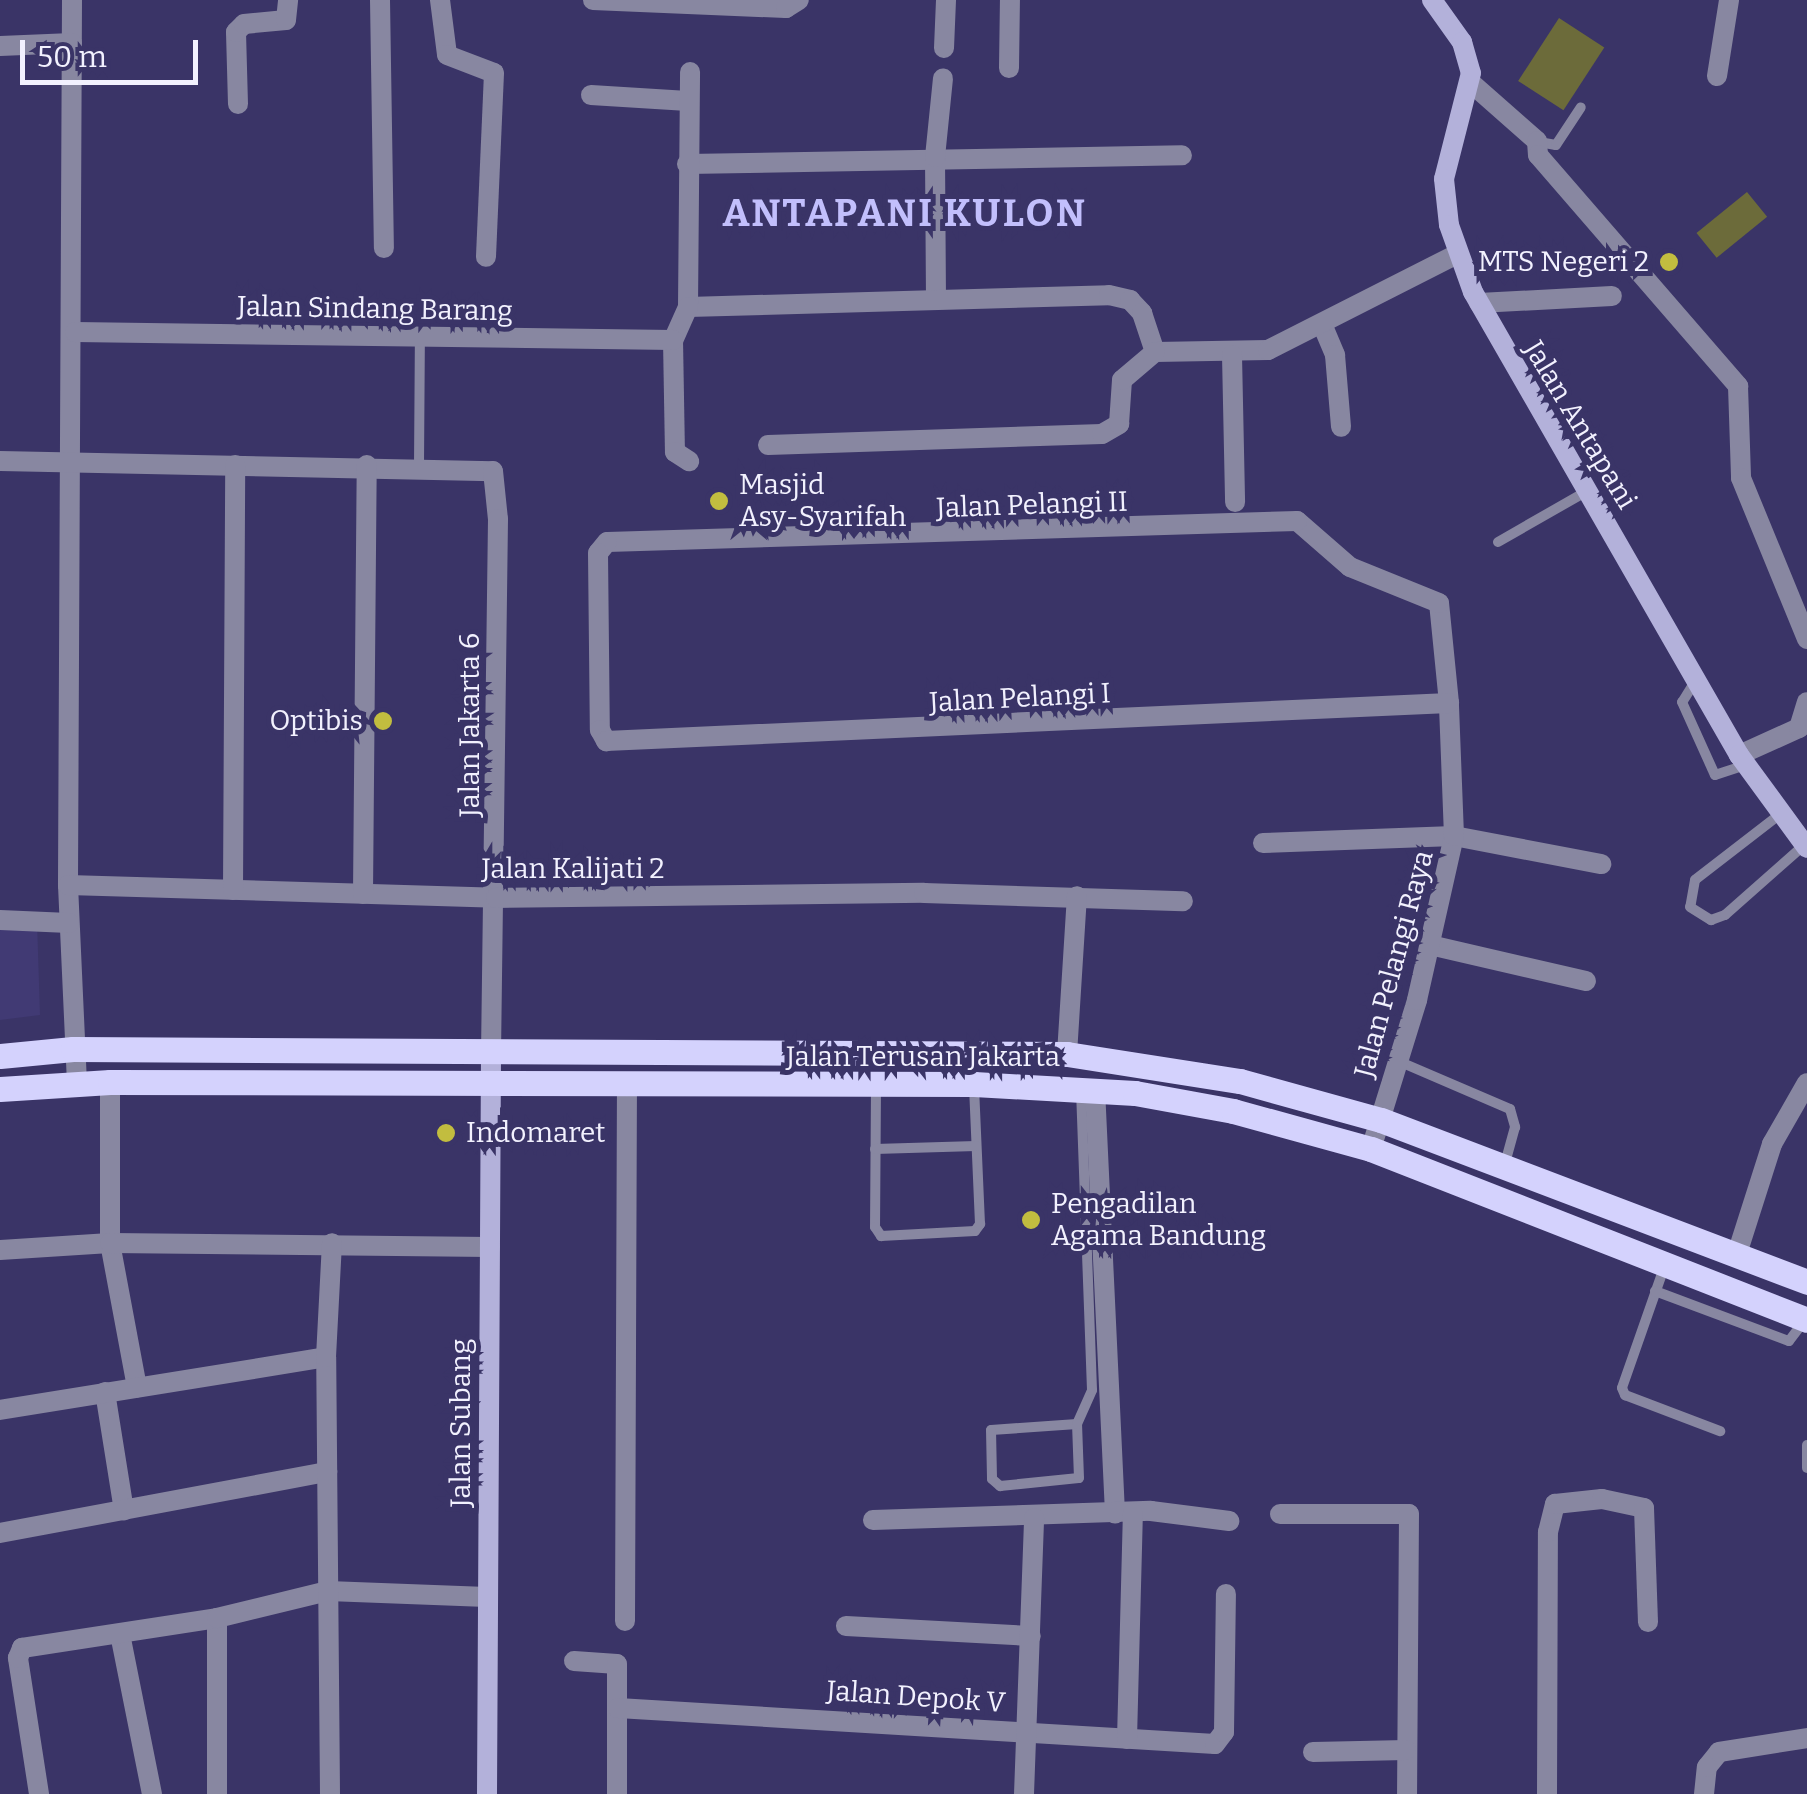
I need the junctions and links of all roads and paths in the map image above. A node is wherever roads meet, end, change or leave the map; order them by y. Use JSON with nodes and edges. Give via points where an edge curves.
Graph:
{"nodes":[{"id":1,"x":72,"y":0,"type":"edge"},
{"id":2,"x":288,"y":0,"type":"edge"},
{"id":3,"x":380,"y":0,"type":"edge"},
{"id":4,"x":440,"y":0,"type":"edge"},
{"id":5,"x":593,"y":0,"type":"edge"},
{"id":6,"x":946,"y":0,"type":"edge"},
{"id":7,"x":1010,"y":0,"type":"edge"},
{"id":8,"x":1432,"y":0,"type":"edge"},
{"id":9,"x":1729,"y":0,"type":"edge"},
{"id":10,"x":797,"y":2,"type":"edge"},
{"id":11,"x":72,"y":44,"type":"junction"},
{"id":12,"x":0,"y":46,"type":"edge"},
{"id":13,"x":944,"y":48,"type":"dead end"},
{"id":14,"x":1010,"y":68,"type":"dead end"},
{"id":15,"x":690,"y":72,"type":"dead end"},
{"id":16,"x":1717,"y":76,"type":"dead end"},
{"id":17,"x":943,"y":78,"type":"dead end"},
{"id":18,"x":1470,"y":82,"type":"junction"},
{"id":19,"x":590,"y":94,"type":"dead end"},
{"id":20,"x":688,"y":101,"type":"junction"},
{"id":21,"x":238,"y":104,"type":"dead end"},
{"id":22,"x":1581,"y":107,"type":"dead end"},
{"id":23,"x":1537,"y":141,"type":"junction"},
{"id":24,"x":1182,"y":155,"type":"dead end"},
{"id":25,"x":936,"y":157,"type":"junction"},
{"id":26,"x":687,"y":164,"type":"junction"},
{"id":27,"x":384,"y":248,"type":"dead end"},
{"id":28,"x":1457,"y":254,"type":"junction"},
{"id":29,"x":486,"y":258,"type":"dead end"},
{"id":30,"x":1612,"y":296,"type":"dead end"},
{"id":31,"x":936,"y":300,"type":"junction"},
{"id":32,"x":1479,"y":303,"type":"junction"},
{"id":33,"x":688,"y":307,"type":"junction"},
{"id":34,"x":1322,"y":324,"type":"junction"},
{"id":35,"x":76,"y":332,"type":"junction"},
{"id":36,"x":420,"y":338,"type":"junction"},
{"id":37,"x":674,"y":340,"type":"junction"},
{"id":38,"x":1156,"y":352,"type":"junction"},
{"id":39,"x":1232,"y":355,"type":"junction"},
{"id":40,"x":1342,"y":427,"type":"dead end"},
{"id":41,"x":768,"y":445,"type":"dead end"},
{"id":42,"x":0,"y":460,"type":"edge"},
{"id":43,"x":73,"y":460,"type":"junction"},
{"id":44,"x":689,"y":460,"type":"dead end"},
{"id":45,"x":235,"y":465,"type":"junction"},
{"id":46,"x":367,"y":465,"type":"junction"},
{"id":47,"x":419,"y":466,"type":"junction"},
{"id":48,"x":1588,"y":492,"type":"junction"},
{"id":49,"x":1235,"y":502,"type":"dead end"},
{"id":50,"x":1498,"y":542,"type":"dead end"},
{"id":51,"x":1444,"y":611,"type":"joint"},
{"id":52,"x":1807,"y":639,"type":"edge"},
{"id":53,"x":1697,"y":678,"type":"junction"},
{"id":54,"x":1807,"y":702,"type":"edge"},
{"id":55,"x":1450,"y":704,"type":"junction"},
{"id":56,"x":600,"y":730,"type":"joint"},
{"id":57,"x":1742,"y":760,"type":"junction"},
{"id":58,"x":1779,"y":815,"type":"junction"},
{"id":59,"x":1454,"y":836,"type":"junction"},
{"id":60,"x":1263,"y":843,"type":"dead end"},
{"id":61,"x":1806,"y":847,"type":"edge"},
{"id":62,"x":1601,"y":864,"type":"dead end"},
{"id":63,"x":68,"y":885,"type":"junction"},
{"id":64,"x":234,"y":890,"type":"junction"},
{"id":65,"x":363,"y":894,"type":"junction"},
{"id":66,"x":1077,"y":896,"type":"junction"},
{"id":67,"x":496,"y":898,"type":"junction"},
{"id":68,"x":1183,"y":901,"type":"dead end"},
{"id":69,"x":0,"y":920,"type":"edge"},
{"id":70,"x":69,"y":924,"type":"junction"},
{"id":71,"x":1430,"y":945,"type":"junction"},
{"id":72,"x":1586,"y":981,"type":"dead end"},
{"id":73,"x":73,"y":1049,"type":"junction"},
{"id":74,"x":491,"y":1053,"type":"junction"},
{"id":75,"x":1068,"y":1054,"type":"junction"},
{"id":76,"x":0,"y":1056,"type":"edge"},
{"id":77,"x":1397,"y":1060,"type":"junction"},
{"id":78,"x":110,"y":1082,"type":"junction"},
{"id":79,"x":77,"y":1083,"type":"junction"},
{"id":80,"x":492,"y":1084,"type":"junction"},
{"id":81,"x":974,"y":1084,"type":"junction"},
{"id":82,"x":876,"y":1085,"type":"junction"},
{"id":83,"x":627,"y":1086,"type":"junction"},
{"id":84,"x":1806,"y":1086,"type":"edge"},
{"id":85,"x":0,"y":1089,"type":"edge"},
{"id":86,"x":1090,"y":1096,"type":"junction"},
{"id":87,"x":1381,"y":1120,"type":"junction"},
{"id":88,"x":976,"y":1146,"type":"junction"},
{"id":89,"x":1371,"y":1148,"type":"junction"},
{"id":90,"x":875,"y":1150,"type":"junction"},
{"id":91,"x":1504,"y":1168,"type":"junction"},
{"id":92,"x":332,"y":1242,"type":"junction"},
{"id":93,"x":110,"y":1243,"type":"junction"},
{"id":94,"x":490,"y":1247,"type":"junction"},
{"id":95,"x":0,"y":1250,"type":"edge"},
{"id":96,"x":1736,"y":1257,"type":"junction"},
{"id":97,"x":1666,"y":1264,"type":"junction"},
{"id":98,"x":1807,"y":1282,"type":"edge"},
{"id":99,"x":1655,"y":1292,"type":"junction"},
{"id":100,"x":1806,"y":1319,"type":"edge"},
{"id":101,"x":326,"y":1357,"type":"junction"},
{"id":102,"x":138,"y":1387,"type":"junction"},
{"id":103,"x":105,"y":1392,"type":"junction"},
{"id":104,"x":0,"y":1410,"type":"edge"},
{"id":105,"x":1078,"y":1424,"type":"junction"},
{"id":106,"x":1720,"y":1431,"type":"dead end"},
{"id":107,"x":1807,"y":1444,"type":"edge"},
{"id":108,"x":1807,"y":1468,"type":"edge"},
{"id":109,"x":327,"y":1472,"type":"junction"},
{"id":110,"x":124,"y":1510,"type":"junction"},
{"id":111,"x":1124,"y":1514,"type":"junction"},
{"id":112,"x":1280,"y":1514,"type":"dead end"},
{"id":113,"x":1034,"y":1518,"type":"junction"},
{"id":114,"x":873,"y":1520,"type":"dead end"},
{"id":115,"x":1229,"y":1521,"type":"dead end"},
{"id":116,"x":0,"y":1533,"type":"edge"},
{"id":117,"x":328,"y":1590,"type":"junction"},
{"id":118,"x":1226,"y":1594,"type":"dead end"},
{"id":119,"x":487,"y":1597,"type":"junction"},
{"id":120,"x":217,"y":1618,"type":"junction"},
{"id":121,"x":625,"y":1621,"type":"dead end"},
{"id":122,"x":1648,"y":1622,"type":"dead end"},
{"id":123,"x":846,"y":1626,"type":"dead end"},
{"id":124,"x":120,"y":1634,"type":"junction"},
{"id":125,"x":1031,"y":1636,"type":"junction"},
{"id":126,"x":574,"y":1661,"type":"dead end"},
{"id":127,"x":618,"y":1708,"type":"junction"},
{"id":128,"x":1028,"y":1732,"type":"junction"},
{"id":129,"x":1807,"y":1738,"type":"edge"},
{"id":130,"x":1127,"y":1739,"type":"junction"},
{"id":131,"x":1406,"y":1750,"type":"junction"},
{"id":132,"x":1314,"y":1752,"type":"dead end"},
{"id":133,"x":38,"y":1794,"type":"edge"},
{"id":134,"x":152,"y":1794,"type":"edge"},
{"id":135,"x":217,"y":1794,"type":"edge"},
{"id":136,"x":330,"y":1794,"type":"edge"},
{"id":137,"x":487,"y":1794,"type":"edge"},
{"id":138,"x":617,"y":1794,"type":"edge"},
{"id":139,"x":1024,"y":1794,"type":"edge"},
{"id":140,"x":1407,"y":1794,"type":"edge"},
{"id":141,"x":1547,"y":1794,"type":"edge"},
{"id":142,"x":1704,"y":1794,"type":"edge"}],
"edges":[{"from":1,"to":11,"type":"street"},
{"from":2,"to":21,"type":"street","via":[[286,20],[239,26]]},
{"from":3,"to":27,"type":"street"},
{"from":4,"to":29,"type":"street","via":[[447,55],[494,73]]},
{"from":5,"to":10,"type":"street"},
{"from":6,"to":13,"type":"street"},
{"from":7,"to":14,"type":"street"},
{"from":8,"to":18,"type":"street","via":[[1462,42]]},
{"from":9,"to":16,"type":"street"},
{"from":11,"to":12,"type":"street"},
{"from":11,"to":35,"type":"street"},
{"from":15,"to":20,"type":"street"},
{"from":17,"to":25,"type":"street"},
{"from":18,"to":23,"type":"street"},
{"from":18,"to":28,"type":"street","name":"Jalan Antapani","via":[[1444,179]]},
{"from":19,"to":20,"type":"street"},
{"from":20,"to":26,"type":"street"},
{"from":22,"to":23,"type":"lane","via":[[1556,144]]},
{"from":23,"to":52,"type":"street","via":[[1538,155],[1738,386],[1741,478]]},
{"from":24,"to":25,"type":"street"},
{"from":25,"to":26,"type":"street"},
{"from":25,"to":31,"type":"street"},
{"from":26,"to":33,"type":"street"},
{"from":28,"to":32,"type":"street","name":"Jalan Antapani"},
{"from":28,"to":34,"type":"street"},
{"from":30,"to":32,"type":"street"},
{"from":31,"to":33,"type":"street"},
{"from":31,"to":38,"type":"street","via":[[1120,297],[1142,313]]},
{"from":32,"to":48,"type":"street","name":"Jalan Antapani"},
{"from":33,"to":37,"type":"street"},
{"from":34,"to":39,"type":"street","via":[[1268,350]]},
{"from":34,"to":40,"type":"street","via":[[1335,356]]},
{"from":35,"to":36,"type":"street","name":"Jalan Sindang Barang"},
{"from":35,"to":43,"type":"street"},
{"from":36,"to":37,"type":"street","name":"Jalan Sindang Barang"},
{"from":36,"to":47,"type":"lane"},
{"from":37,"to":44,"type":"street","via":[[675,452]]},
{"from":38,"to":39,"type":"street"},
{"from":38,"to":41,"type":"street","via":[[1122,380],[1118,424],[1102,434]]},
{"from":39,"to":49,"type":"street"},
{"from":42,"to":43,"type":"street"},
{"from":43,"to":45,"type":"street"},
{"from":43,"to":63,"type":"street"},
{"from":45,"to":46,"type":"street"},
{"from":45,"to":64,"type":"street"},
{"from":46,"to":47,"type":"street"},
{"from":46,"to":65,"type":"street"},
{"from":47,"to":67,"type":"street","name":"Jalan Jakarta 6","via":[[481,467],[494,475]]},
{"from":48,"to":50,"type":"lane"},
{"from":48,"to":53,"type":"street","name":"Jalan Antapani"},
{"from":51,"to":55,"type":"street","name":"Jalan Pelangi Raya"},
{"from":51,"to":56,"type":"street","name":"Jalan Pelangi II","via":[[1435,600],[1350,567],[1298,521],[607,542],[598,553]]},
{"from":53,"to":57,"type":"street","name":"Jalan Antapani"},
{"from":53,"to":57,"type":"lane","via":[[1682,702],[1715,775]]},
{"from":54,"to":57,"type":"street","via":[[1799,728]]},
{"from":55,"to":56,"type":"street","name":"Jalan Pelangi I","via":[[610,741]]},
{"from":55,"to":59,"type":"street","name":"Jalan Pelangi Raya"},
{"from":57,"to":58,"type":"street","name":"Jalan Antapani"},
{"from":58,"to":61,"type":"street","name":"Jalan Antapani"},
{"from":58,"to":61,"type":"lane","via":[[1696,880],[1690,907],[1711,920],[1725,915]]},
{"from":59,"to":60,"type":"street"},
{"from":59,"to":62,"type":"street"},
{"from":59,"to":71,"type":"street","name":"Jalan Pelangi Raya"},
{"from":63,"to":64,"type":"street","name":"Jalan Kalijati 2"},
{"from":63,"to":70,"type":"street"},
{"from":64,"to":65,"type":"street","name":"Jalan Kalijati 2"},
{"from":65,"to":67,"type":"street","name":"Jalan Kalijati 2"},
{"from":66,"to":67,"type":"street","name":"Jalan Kalijati 2"},
{"from":66,"to":68,"type":"street","name":"Jalan Kalijati 2"},
{"from":66,"to":75,"type":"street"},
{"from":67,"to":74,"type":"street","name":"Jalan Jakarta 6"},
{"from":69,"to":70,"type":"street"},
{"from":70,"to":73,"type":"street"},
{"from":71,"to":72,"type":"street"},
{"from":71,"to":77,"type":"street","name":"Jalan Pelangi Raya"},
{"from":73,"to":74,"type":"main road","name":"Jalan Terusan Jakarta"},
{"from":73,"to":76,"type":"main road","name":"Jalan Terusan Jakarta"},
{"from":73,"to":79,"type":"street"},
{"from":74,"to":75,"type":"main road","name":"Jalan Terusan Jakarta"},
{"from":74,"to":80,"type":"street","name":"Jalan Subang"},
{"from":75,"to":87,"type":"main road","name":"Jalan Terusan Jakarta","via":[[1240,1081]]},
{"from":77,"to":87,"type":"street","name":"Jalan Pelangi Raya"},
{"from":77,"to":91,"type":"lane","via":[[1510,1109],[1516,1127]]},
{"from":78,"to":79,"type":"main road","name":"Jalan Terusan Jakarta"},
{"from":78,"to":80,"type":"main road","name":"Jalan Terusan Jakarta"},
{"from":78,"to":93,"type":"street"},
{"from":79,"to":85,"type":"main road","name":"Jalan Terusan Jakarta"},
{"from":80,"to":83,"type":"main road","name":"Jalan Terusan Jakarta"},
{"from":80,"to":94,"type":"street","name":"Jalan Subang"},
{"from":81,"to":82,"type":"main road","name":"Jalan Terusan Jakarta"},
{"from":81,"to":86,"type":"main road","name":"Jalan Terusan Jakarta"},
{"from":81,"to":88,"type":"lane"},
{"from":82,"to":83,"type":"main road","name":"Jalan Terusan Jakarta"},
{"from":82,"to":90,"type":"lane"},
{"from":83,"to":121,"type":"street"},
{"from":84,"to":96,"type":"street","via":[[1772,1144]]},
{"from":86,"to":89,"type":"main road","name":"Jalan Terusan Jakarta","via":[[1233,1111]]},
{"from":86,"to":105,"type":"lane","via":[[1092,1390]]},
{"from":86,"to":111,"type":"street"},
{"from":87,"to":89,"type":"street","name":"Jalan Pelangi Raya"},
{"from":87,"to":91,"type":"main road","name":"Jalan Terusan Jakarta"},
{"from":88,"to":90,"type":"lane"},
{"from":88,"to":90,"type":"lane","via":[[980,1224],[974,1231],[881,1236],[875,1228]]},
{"from":89,"to":97,"type":"main road","name":"Jalan Terusan Jakarta"},
{"from":91,"to":96,"type":"main road","name":"Jalan Terusan Jakarta"},
{"from":92,"to":93,"type":"street"},
{"from":92,"to":94,"type":"street"},
{"from":92,"to":101,"type":"street"},
{"from":93,"to":95,"type":"street"},
{"from":93,"to":102,"type":"street"},
{"from":94,"to":119,"type":"street","name":"Jalan Subang"},
{"from":96,"to":98,"type":"main road","name":"Jalan Terusan Jakarta"},
{"from":97,"to":99,"type":"lane"},
{"from":97,"to":100,"type":"main road","name":"Jalan Terusan Jakarta"},
{"from":99,"to":100,"type":"lane","via":[[1789,1341]]},
{"from":99,"to":106,"type":"lane","via":[[1623,1381],[1625,1395]]},
{"from":101,"to":102,"type":"street"},
{"from":101,"to":109,"type":"street"},
{"from":102,"to":103,"type":"street"},
{"from":103,"to":104,"type":"street"},
{"from":103,"to":110,"type":"street"},
{"from":105,"to":105,"type":"lane","via":[[1080,1471],[1073,1482],[1000,1486],[992,1479],[991,1430]]},
{"from":107,"to":108,"type":"lane"},
{"from":109,"to":110,"type":"street"},
{"from":109,"to":117,"type":"street"},
{"from":110,"to":116,"type":"street"},
{"from":111,"to":113,"type":"street"},
{"from":111,"to":115,"type":"street","via":[[1174,1511]]},
{"from":111,"to":130,"type":"street"},
{"from":112,"to":131,"type":"street","via":[[1408,1514]]},
{"from":113,"to":114,"type":"street"},
{"from":113,"to":125,"type":"street"},
{"from":117,"to":119,"type":"street"},
{"from":117,"to":120,"type":"street"},
{"from":117,"to":136,"type":"street"},
{"from":118,"to":130,"type":"street","name":"Jalan Depok V","via":[[1224,1732],[1209,1745]]},
{"from":119,"to":137,"type":"street","name":"Jalan Subang"},
{"from":120,"to":124,"type":"street"},
{"from":120,"to":135,"type":"street"},
{"from":122,"to":141,"type":"street","via":[[1644,1508],[1602,1499],[1555,1504],[1548,1532]]},
{"from":123,"to":125,"type":"street"},
{"from":124,"to":133,"type":"street","via":[[22,1648],[18,1658]]},
{"from":124,"to":134,"type":"street"},
{"from":125,"to":128,"type":"street"},
{"from":126,"to":127,"type":"street","via":[[617,1664]]},
{"from":127,"to":128,"type":"street","name":"Jalan Depok V"},
{"from":127,"to":138,"type":"street"},
{"from":128,"to":130,"type":"street","name":"Jalan Depok V"},
{"from":128,"to":139,"type":"street"},
{"from":129,"to":142,"type":"street","via":[[1719,1752],[1707,1767]]},
{"from":131,"to":132,"type":"street"},
{"from":131,"to":140,"type":"street"}]}
